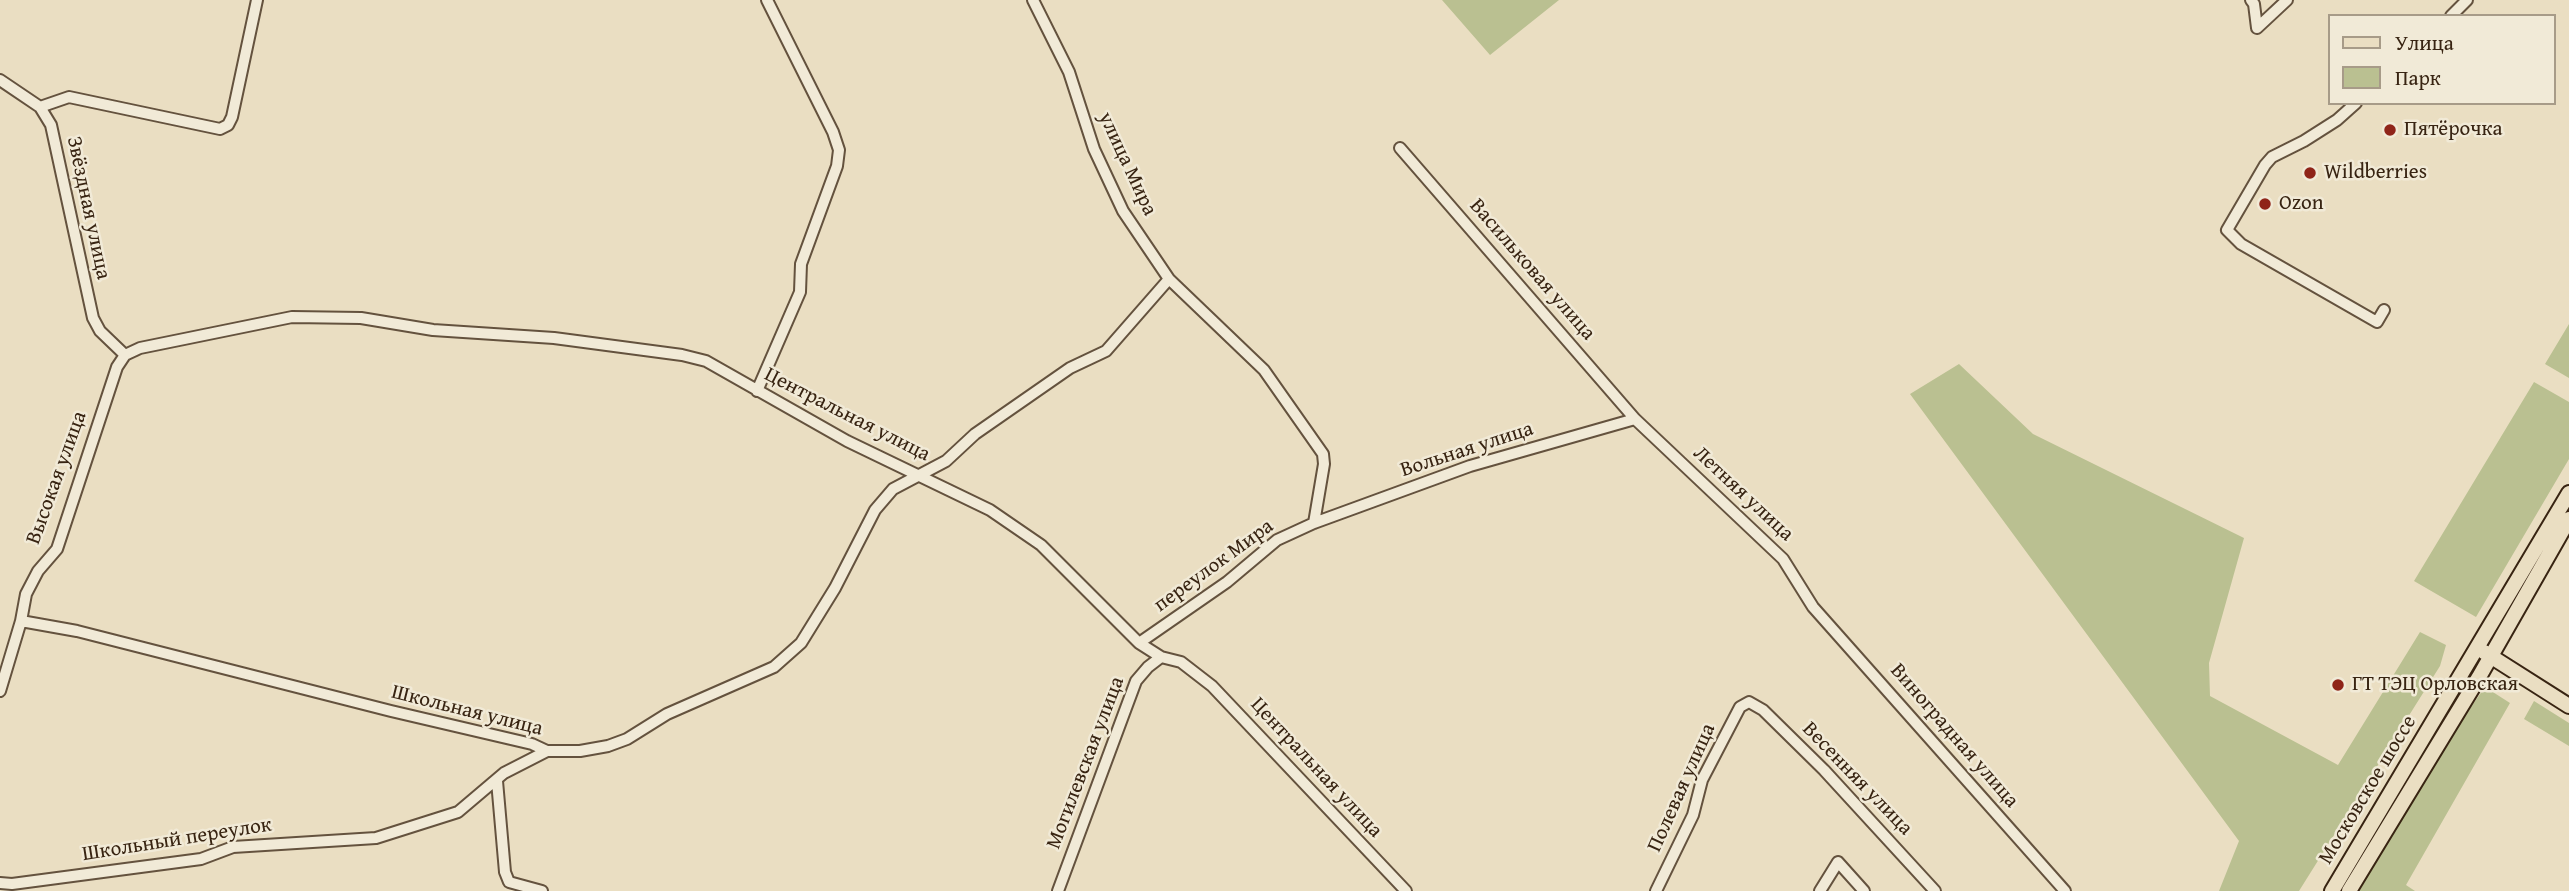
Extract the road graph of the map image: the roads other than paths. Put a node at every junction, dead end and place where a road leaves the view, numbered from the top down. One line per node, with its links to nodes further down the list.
1 (257, 0): 10 (street)
2 (767, 0): 15 (street)
3 (1033, 0): 12 (street, улица Мира)
4 (2251, 0): 5 (street)
5 (2287, 0)
6 (2467, 0): 7 (street)
7 (2453, 14)
8 (0, 80): 10 (street)
9 (2353, 105): 13 (street)
10 (40, 107): 14 (street, Звёздная улица)
11 (1400, 148): 16 (street, Васильковая улица)
12 (1169, 279): 17 (street, Школьная улица); 20 (street, улица Мира)
13 (2384, 310)
14 (125, 355): 15 (street, Центральная улица); 22 (street, Высокая улица)
15 (757, 391): 17 (street, Центральная улица)
16 (1634, 419): 20 (street, Вольная улица); 21 (street, Летняя улица)
17 (921, 475): 23 (street, Центральная улица); 30 (street, Школьная улица)
18 (2569, 493): 24 (main road, Московское шоссе)
19 (2569, 519): 26 (main road, Московское шоссе)
20 (1314, 523): 23 (street, переулок Мира)
21 (1813, 607): 40 (street, Виноградная улица)
22 (21, 621): 27 (street, Высокая улица); 30 (street, Школьная улица)
23 (1139, 643): 25 (street, Центральная улица)
24 (2476, 648): 26 (main road); 41 (main road, Московское шоссе)
25 (1161, 657): 34 (street, Могилевская улица); 35 (street, Центральная улица)
26 (2491, 657): 29 (main road); 42 (main road, Московское шоссе)
27 (0, 691)
28 (1746, 703): 36 (street, Полевая улица); 39 (street, Весенняя улица)
29 (2569, 706)
30 (547, 751): 31 (street, Школьный переулок)
31 (497, 781): 32 (street, Школьный переулок); 33 (street)
32 (0, 883)
33 (542, 891)
34 (1058, 891)
35 (1406, 891)
36 (1656, 891)
37 (1820, 891): 38 (street)
38 (1864, 891)
39 (1935, 891)
40 (2065, 891)
41 (2332, 891)
42 (2349, 891)

